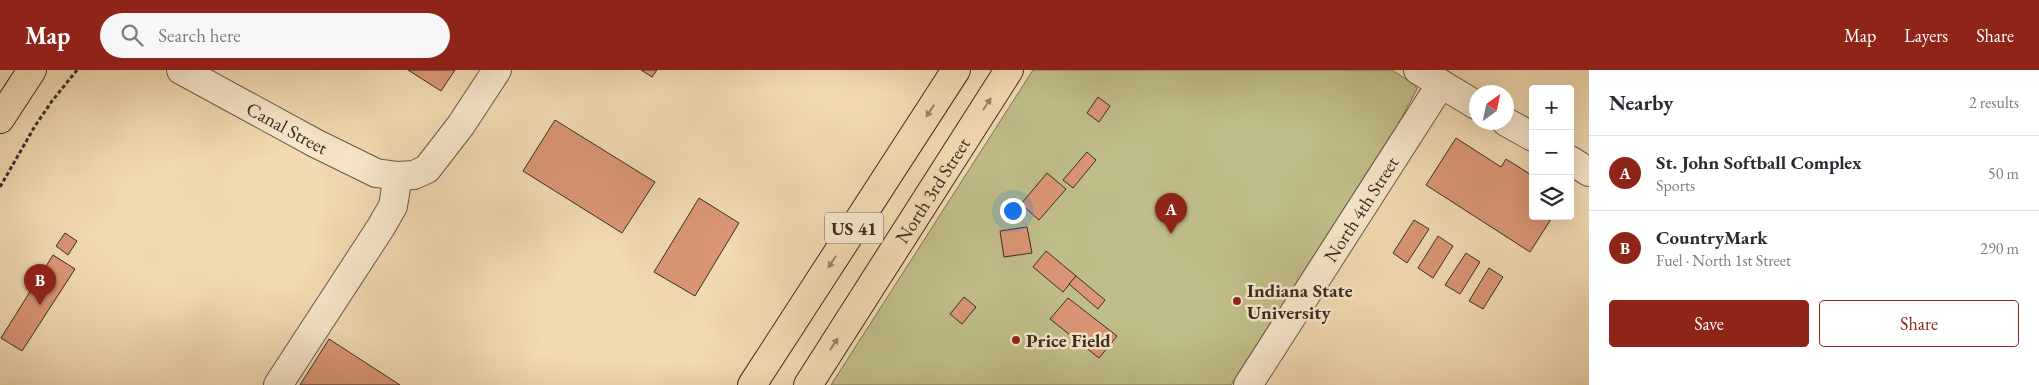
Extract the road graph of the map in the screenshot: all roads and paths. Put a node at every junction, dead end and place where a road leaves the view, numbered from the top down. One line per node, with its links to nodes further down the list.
1 (32, 70): 10 (main road)
2 (77, 70): 16 (path)
3 (181, 70): 15 (street, Canal Street)
4 (497, 70): 15 (street)
5 (956, 70): 18 (main road, US 41, one-way to 18)
6 (1009, 70): 19 (main road, North 3rd Street / US 41, one-way to 6)
7 (1418, 70): 8 (street)
8 (1441, 84): 9 (street); 20 (street, North 4th Street)
9 (1469, 101)
10 (0, 119)
11 (1514, 126): 12 (street)
12 (1529, 135)
13 (1574, 163): 14 (street)
14 (1589, 172)
15 (398, 176): 17 (street)
16 (0, 186)
17 (278, 385)
18 (752, 385)
19 (808, 385)
20 (1248, 385)

